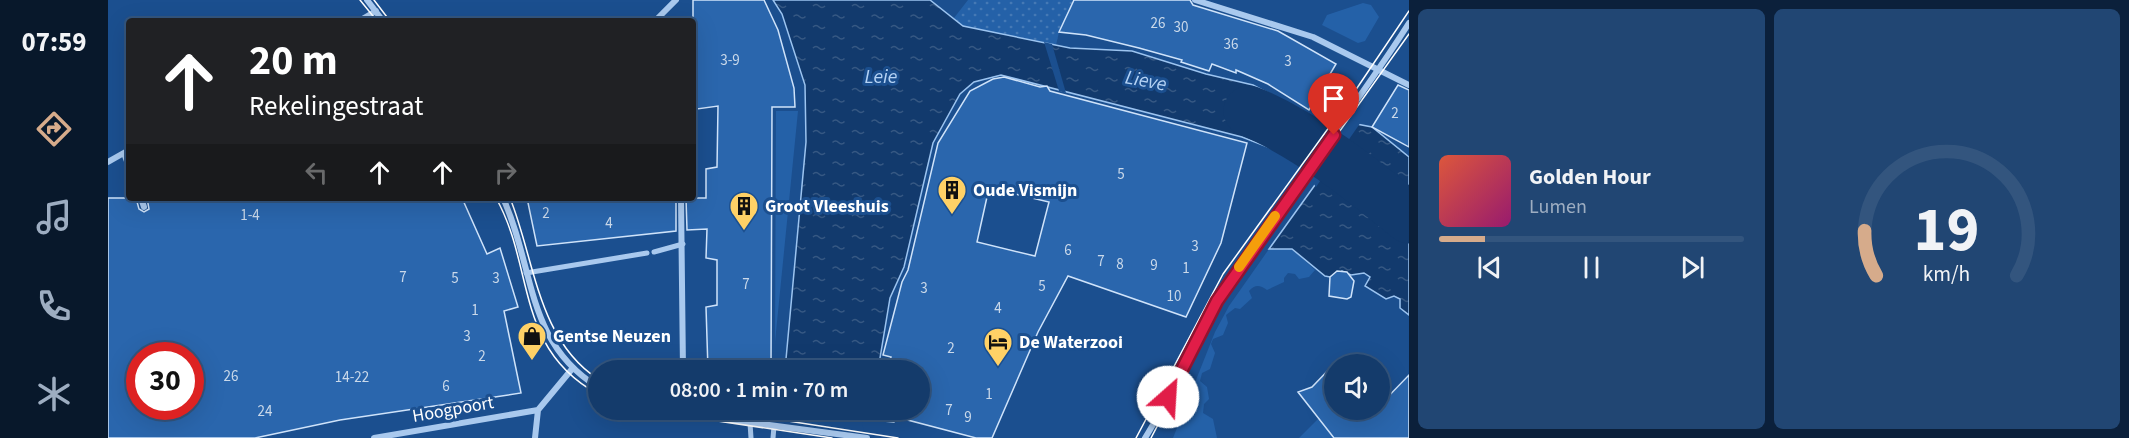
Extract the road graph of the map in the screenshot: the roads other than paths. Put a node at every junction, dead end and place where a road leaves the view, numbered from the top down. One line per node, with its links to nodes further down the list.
1 (367, 0): 4 (street)
2 (1195, 0): 9 (street)
3 (673, 1): 7 (street)
4 (376, 11): 5 (street); 6 (street)
5 (364, 18)
6 (381, 18)
7 (659, 18)
8 (1409, 23): 9 (street)
9 (1379, 70): 10 (street); 31 (street)
10 (1409, 85)
11 (126, 152): 12 (street)
12 (108, 162)
13 (142, 201): 16 (street)
14 (504, 201): 18 (street)
15 (681, 201): 17 (street)
16 (144, 207)
17 (683, 244): 18 (street); 19 (street)
18 (525, 273): 20 (street)
19 (683, 360)
20 (572, 369): 21 (street); 22 (street)
21 (588, 380)
22 (538, 410): 26 (street, Hoogpoort); 27 (street)
23 (732, 420): 24 (street)
24 (750, 423): 25 (street); 28 (street)
25 (778, 426): 29 (street); 30 (street)
26 (374, 438)
27 (536, 438)
28 (751, 438)
29 (773, 438)
30 (867, 438)
31 (1145, 438)

